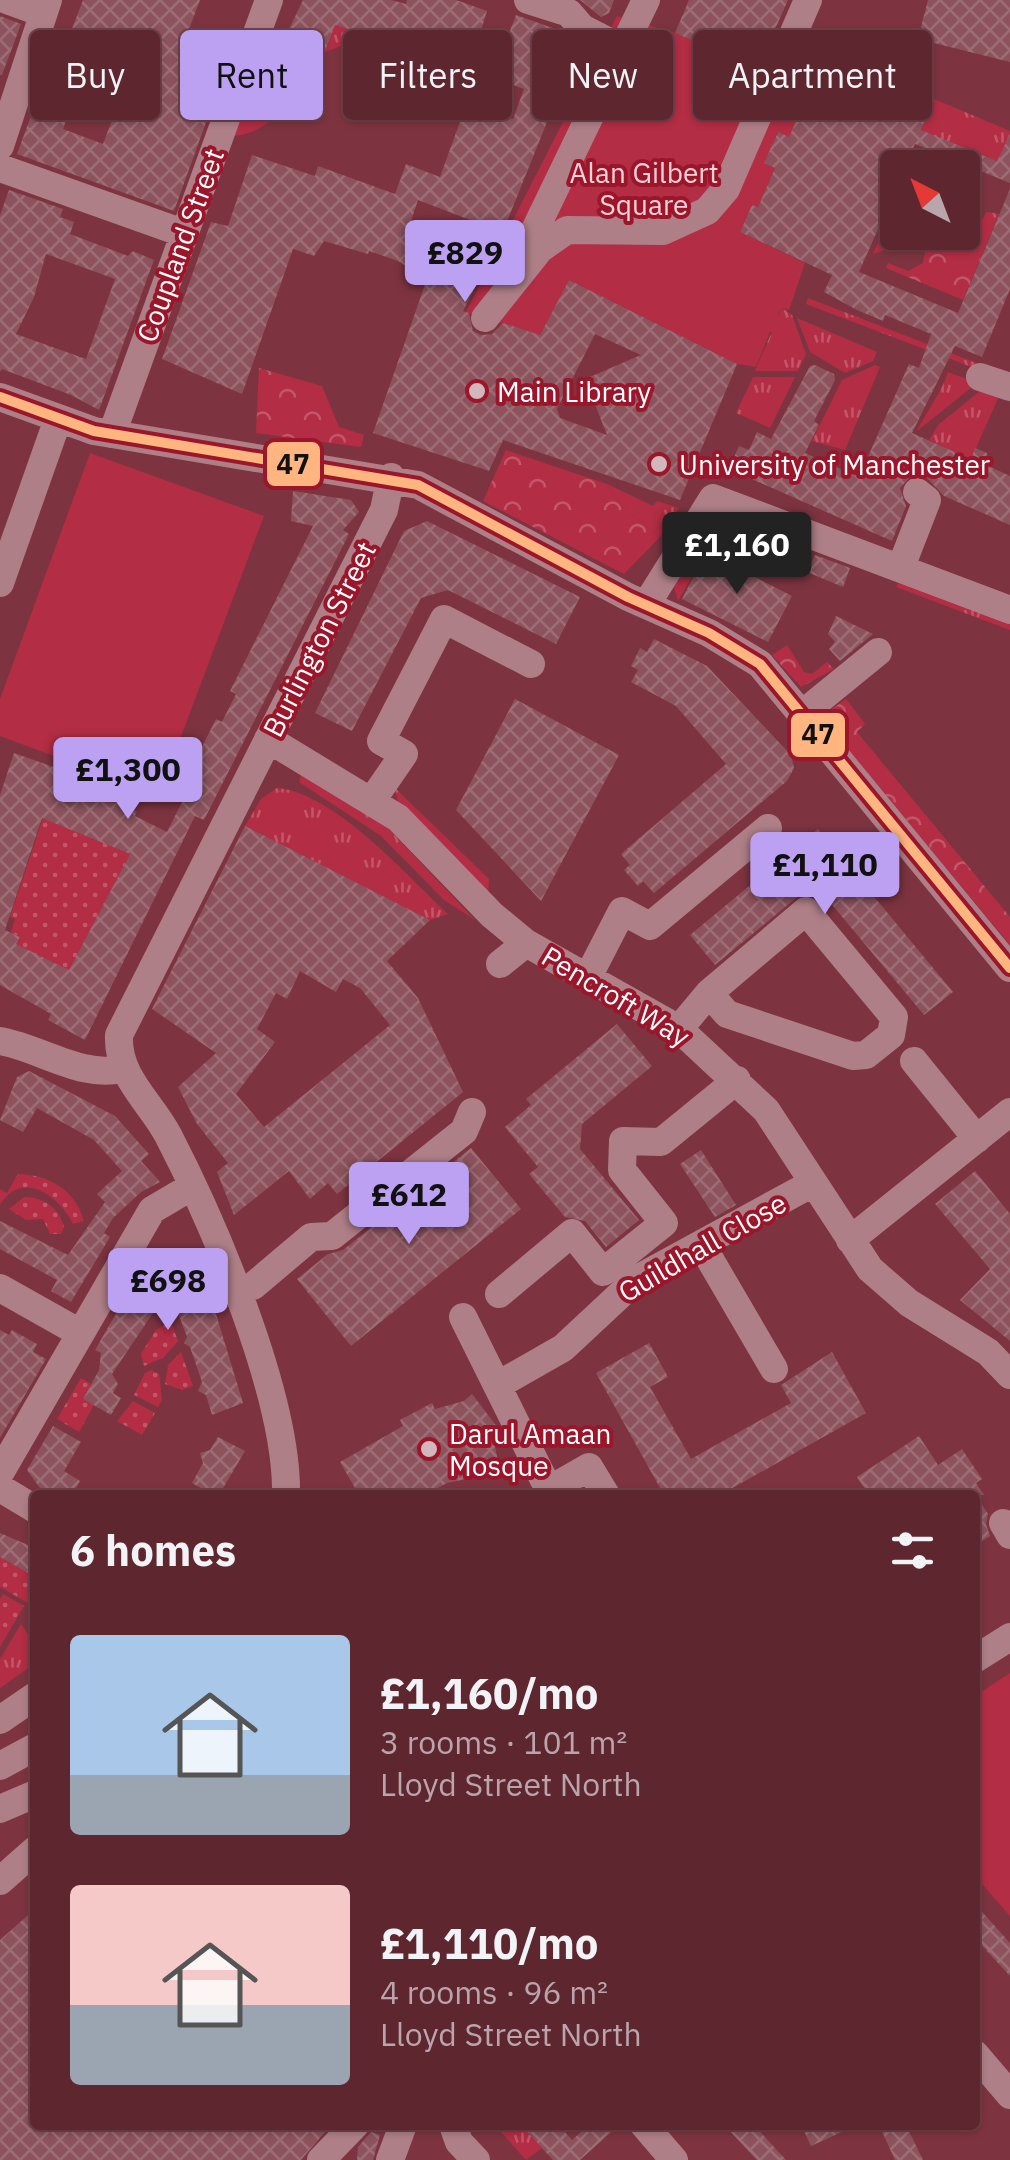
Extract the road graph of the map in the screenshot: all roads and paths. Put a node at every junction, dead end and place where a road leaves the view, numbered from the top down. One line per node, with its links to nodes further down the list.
1 (7, 0): 6 (street)
2 (269, 0): 12 (street, Coupland Street)
3 (528, 0): 7 (street)
4 (646, 0): 8 (street)
5 (808, 0): 9 (street)
6 (45, 6): 10 (street)
7 (585, 30)
8 (631, 30)
9 (587, 120)
10 (0, 146)
11 (0, 168): 12 (street)
12 (183, 234): 17 (street, Coupland Street)
13 (980, 378): 14 (street)
14 (1010, 387)
15 (0, 397): 16 (street)
16 (58, 419): 17 (street); 21 (street)
17 (112, 434): 18 (street)
18 (391, 477): 22 (street); 27 (street, Burlington Street)
19 (917, 492): 20 (street)
20 (901, 566): 22 (street); 23 (street)
21 (0, 583)
22 (646, 605): 26 (street)
23 (1010, 610)
24 (878, 652): 26 (street)
25 (531, 664): 28 (street)
26 (802, 714): 32 (street)
27 (268, 739): 28 (street, Pencroft Way); 39 (street, Burlington Street)
28 (373, 799): 30 (street, Pencroft Way)
29 (768, 828): 33 (street)
30 (526, 943): 31 (street); 33 (street, Pencroft Way)
31 (500, 964)
32 (1010, 968)
33 (589, 975): 35 (street, Pencroft Way)
34 (718, 1004): 34 (street); 35 (street); 37 (street)
35 (679, 1029): 37 (street, Pencroft Way)
36 (0, 1040): 39 (street)
37 (702, 1049): 40 (street, Pencroft Way)
38 (914, 1061): 43 (street)
39 (124, 1068): 45 (street)
40 (737, 1080): 44 (street, Pencroft Way); 50 (street)
41 (472, 1112): 48 (street)
42 (1010, 1112): 43 (street)
43 (977, 1138): 46 (street)
44 (813, 1183): 46 (street, Pencroft Way); 47 (street, Guildhall Close)
45 (191, 1188): 52 (street); 58 (street)
46 (850, 1240): 54 (street, Pencroft Way)
47 (701, 1244): 53 (street); 55 (street, Guildhall Close)
48 (253, 1286)
49 (0, 1288): 52 (street)
50 (500, 1294)
51 (463, 1317): 55 (street)
52 (80, 1333): 56 (street)
53 (774, 1369)
54 (1010, 1375)
55 (498, 1385): 59 (street)
56 (0, 1473)
57 (0, 1488): 62 (street)
58 (286, 1490)
59 (550, 1490)
60 (550, 1490): 61 (street)
61 (603, 1490)
62 (30, 1506)
63 (1010, 1637): 64 (street)
64 (980, 1656)
65 (30, 1699): 66 (street)
66 (0, 1720)
67 (30, 1751): 68 (street)
68 (0, 1766)
69 (30, 1796): 70 (street)
70 (0, 1809)
71 (30, 1854): 72 (street)
72 (0, 1881)
73 (980, 2060): 74 (street)
74 (1010, 2095)
75 (351, 2130): 79 (street)
76 (354, 2130): 80 (street)
77 (401, 2130): 81 (street)
78 (648, 2130): 82 (street)
79 (322, 2160)
80 (344, 2160)
81 (390, 2160)
82 (674, 2160)

